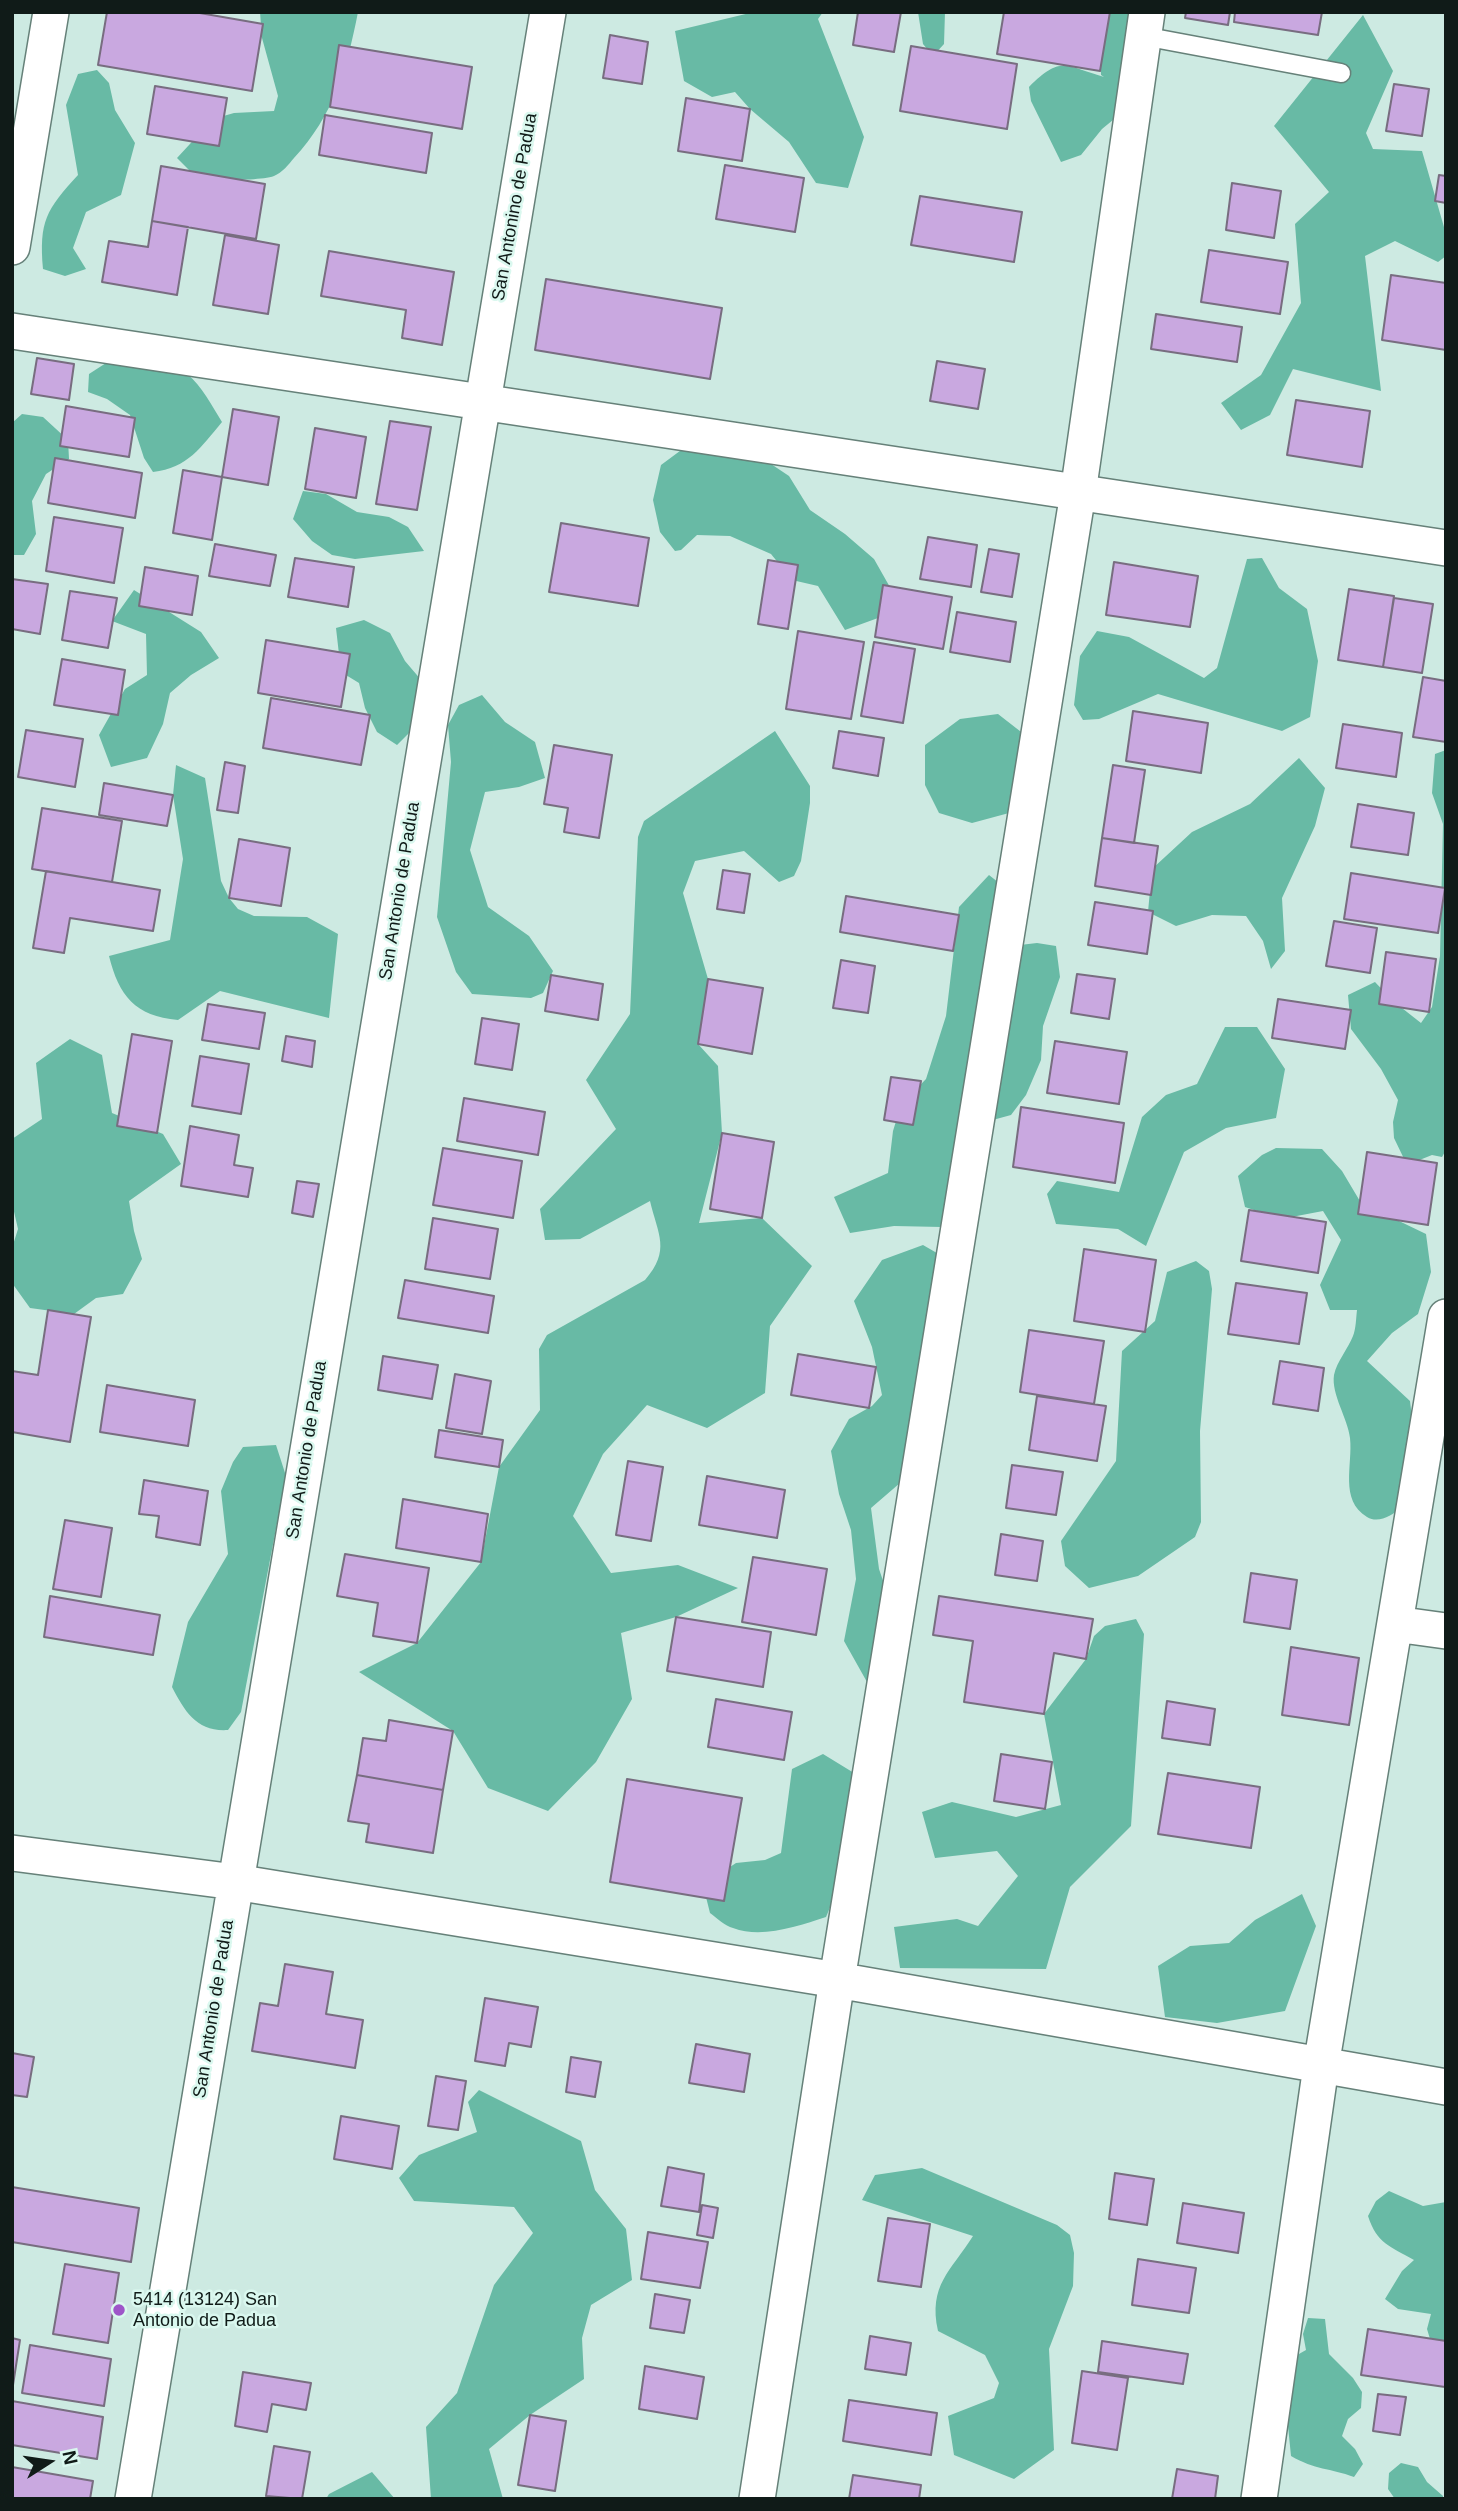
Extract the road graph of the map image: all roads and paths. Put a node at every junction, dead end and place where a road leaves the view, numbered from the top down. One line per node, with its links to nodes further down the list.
1 (51, 12): 5 (street)
2 (548, 12): 7 (street, San Antonino de Padua)
3 (1145, 24): 4 (lane); 8 (street)
4 (1340, 73)
5 (12, 247)
6 (12, 331): 7 (street)
7 (482, 402): 8 (street); 14 (street, San Antonio de Padua)
8 (1078, 493): 9 (street); 15 (street)
9 (1446, 548)
10 (1446, 1317): 11 (street)
11 (1395, 1624): 12 (street); 16 (street)
12 (1446, 1631)
13 (12, 1853): 14 (street)
14 (234, 1882): 15 (street); 18 (street, San Antonio de Padua)
15 (837, 1980): 16 (street); 19 (street)
16 (1321, 2066): 17 (street); 20 (street)
17 (1446, 2087)
18 (133, 2499)
19 (757, 2499)
20 (1259, 2499)

